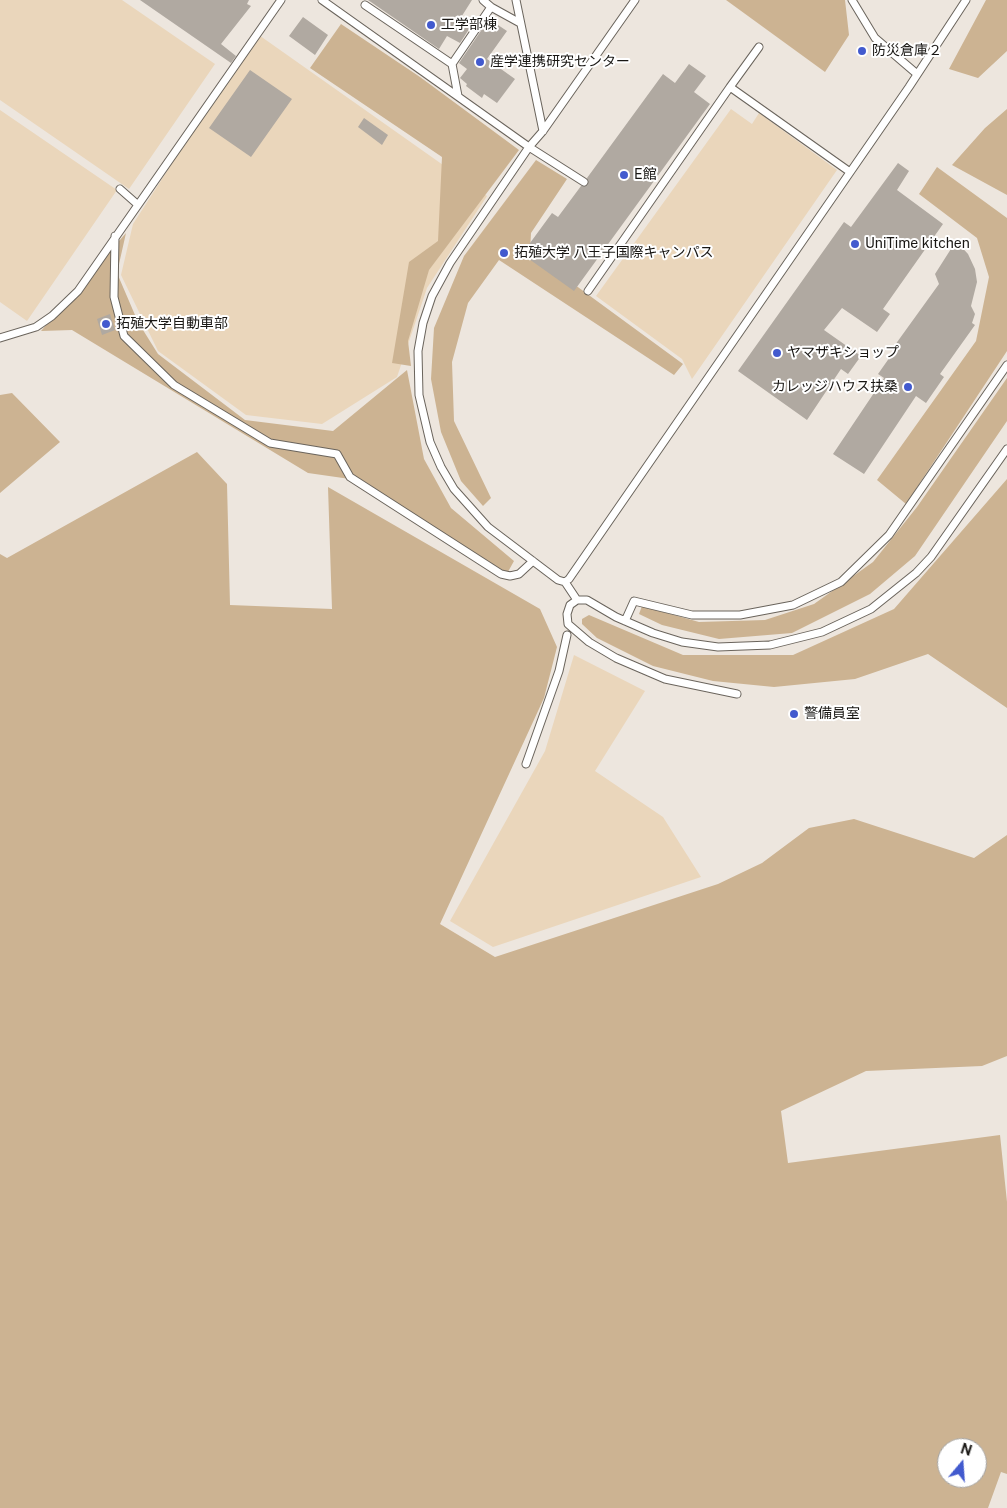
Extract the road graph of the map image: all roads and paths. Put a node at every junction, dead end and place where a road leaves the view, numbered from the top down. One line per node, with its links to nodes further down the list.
1 (281, 0): 21 (lane)
2 (322, 0): 15 (lane)
3 (484, 0): 9 (lane)
4 (516, 0): 10 (lane)
5 (635, 0): 16 (lane)
6 (852, 0): 13 (lane)
7 (966, 0): 13 (lane)
8 (365, 5): 12 (lane)
9 (491, 7): 10 (lane); 12 (lane)
10 (520, 23): 16 (lane)
11 (759, 47): 14 (lane)
12 (452, 64): 15 (lane)
13 (917, 74): 18 (lane)
14 (730, 87): 18 (lane); 23 (lane)
15 (458, 96): 17 (lane)
16 (543, 131): 17 (lane)
17 (529, 147): 19 (lane); 27 (lane)
18 (850, 172): 28 (lane)
19 (584, 182)
20 (120, 189): 21 (lane)
21 (137, 204): 22 (lane)
22 (115, 236): 24 (lane); 27 (lane)
23 (588, 291)
24 (0, 338)
25 (1007, 365): 30 (lane)
26 (1007, 449): 30 (lane)
27 (533, 561): 28 (lane)
28 (565, 582): 29 (lane)
29 (577, 600): 30 (lane); 32 (lane)
30 (625, 621)
31 (568, 635): 33 (lane)
32 (737, 694)
33 (526, 764)

